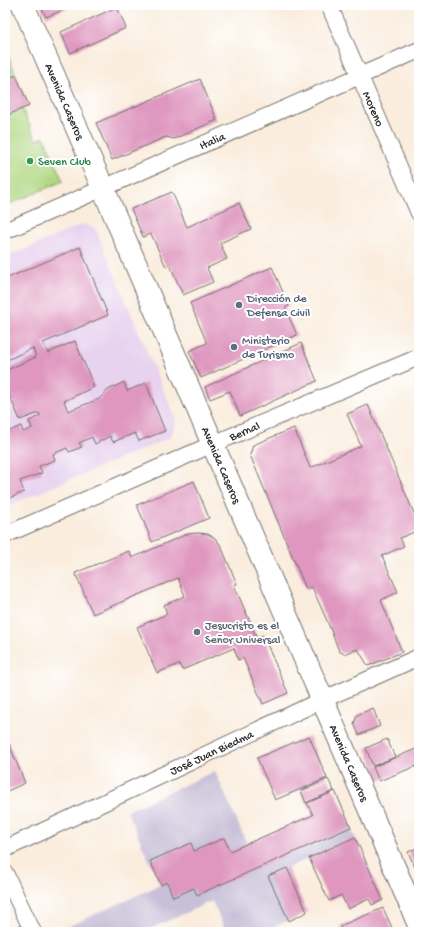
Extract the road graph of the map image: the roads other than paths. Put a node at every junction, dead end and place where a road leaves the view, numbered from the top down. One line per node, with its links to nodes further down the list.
1 (23, 5): 5 (main road, Avenida Caseros)
2 (329, 5): 4 (street, Moreno)
3 (419, 50): 4 (street, Italia)
4 (359, 76): 5 (street, Italia); 6 (street, Moreno)
5 (103, 188): 7 (street, Italia); 9 (main road, Avenida Caseros)
6 (419, 211)
7 (5, 231)
8 (419, 357): 9 (street, Bernal)
9 (213, 444): 10 (street, Bernal); 12 (main road, Avenida Caseros)
10 (5, 536)
11 (419, 657): 12 (street, José Juan Biedma)
12 (322, 700): 13 (street, José Juan Biedma); 15 (main road, Avenida Caseros)
13 (5, 849)
14 (5, 873): 16 (street)
15 (419, 925)
16 (33, 932)

